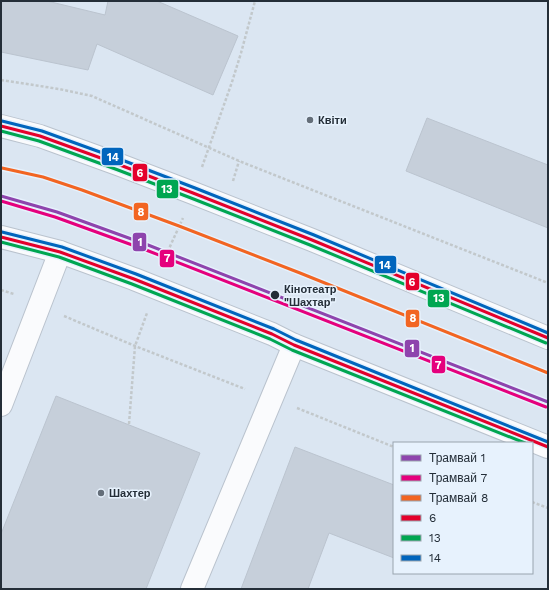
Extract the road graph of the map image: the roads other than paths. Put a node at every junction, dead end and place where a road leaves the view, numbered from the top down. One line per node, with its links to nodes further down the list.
1 (1, 126): 4 (main road)
2 (1, 237): 3 (main road)
3 (60, 252): 5 (main road); 6 (main road)
4 (548, 338)
5 (294, 345): 7 (main road); 8 (main road)
6 (1, 404)
7 (548, 447)
8 (192, 589)

